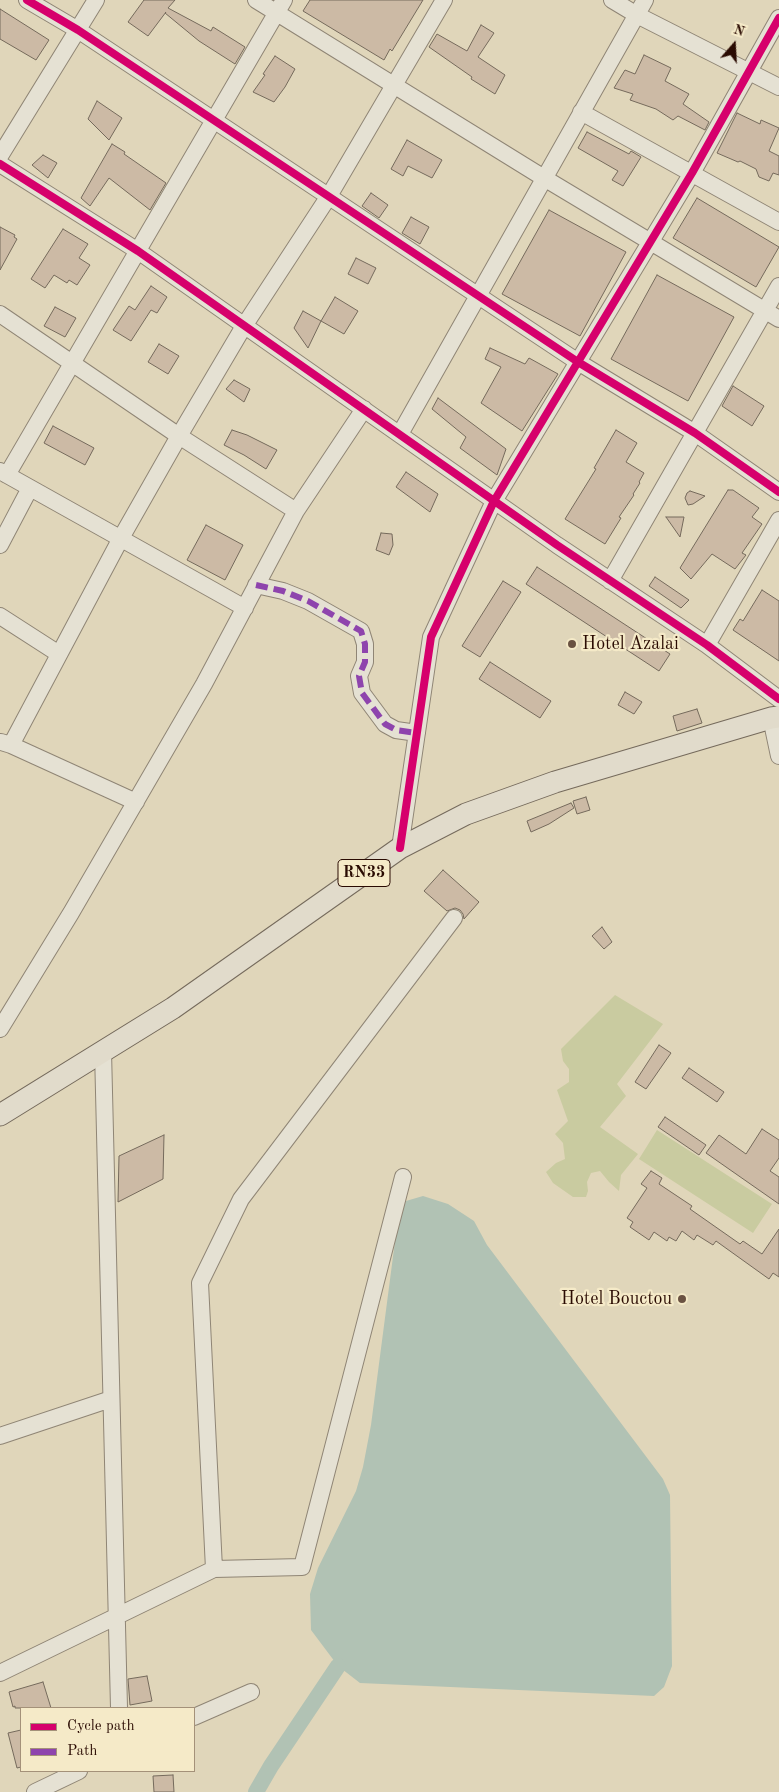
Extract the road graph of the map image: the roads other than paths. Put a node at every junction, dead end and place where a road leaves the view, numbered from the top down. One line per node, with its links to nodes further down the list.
1 (27, 0): 10 (street)
2 (96, 0): 10 (street)
3 (256, 0): 7 (street)
4 (444, 0): 12 (street)
5 (612, 0): 8 (street)
6 (645, 0): 8 (street)
7 (280, 6): 12 (street); 15 (street)
8 (637, 15): 11 (street); 14 (street)
9 (779, 18): 11 (street)
10 (78, 30): 15 (street); 16 (street)
11 (749, 72): 13 (street); 18 (street)
12 (393, 85): 19 (street); 20 (street)
13 (779, 87)
14 (581, 112): 18 (street); 19 (street)
15 (214, 120): 20 (street); 23 (street)
16 (0, 156)
17 (0, 164): 23 (street)
18 (692, 173): 21 (street); 22 (street)
19 (544, 178): 22 (street); 25 (street)
20 (329, 196): 25 (street); 29 (street)
21 (779, 222)
22 (650, 242): 26 (street); 30 (street)
23 (138, 251): 29 (street); 31 (street)
24 (779, 286): 26 (street)
25 (478, 295): 30 (street); 34 (street)
26 (765, 310): 28 (street); 33 (street)
27 (0, 314): 31 (street)
28 (779, 319)
29 (244, 326): 32 (street); 35 (street)
30 (578, 362): 33 (street); 39 (street)
31 (72, 363): 35 (street); 36 (street)
32 (364, 409): 34 (street); 40 (street)
33 (695, 432): 38 (street); 44 (street)
34 (400, 434): 39 (street)
35 (178, 436): 40 (street); 42 (street)
36 (3, 473): 37 (street)
37 (30, 488): 42 (street); 43 (street)
38 (779, 492)
39 (494, 501): 44 (street); 51 (street)
40 (296, 511): 45 (street)
41 (779, 520): 48 (street)
42 (121, 538): 46 (street); 49 (street)
43 (0, 545)
44 (610, 581): 48 (street)
45 (256, 585): 46 (street); 51 (street)
46 (244, 608): 54 (street)
47 (0, 616): 49 (street)
48 (707, 645): 50 (street)
49 (59, 654): 52 (street)
50 (776, 711): 53 (street); 55 (main road, RN33)
51 (417, 734): 55 (street)
52 (5, 744): 54 (street)
53 (779, 756)
54 (136, 802): 57 (street)
55 (400, 848): 58 (main road, RN33)
56 (454, 918): 63 (street)
57 (0, 1029)
58 (103, 1051): 59 (main road, RN33); 61 (street)
59 (0, 1115)
60 (403, 1177): 63 (street)
61 (111, 1399): 62 (street); 64 (street)
62 (0, 1436)
63 (214, 1569): 64 (street)
64 (116, 1616): 65 (street); 67 (street)
65 (0, 1673)
66 (251, 1692): 68 (street)
67 (119, 1707)
68 (195, 1717)
69 (77, 1772): 70 (street)
70 (35, 1792)

